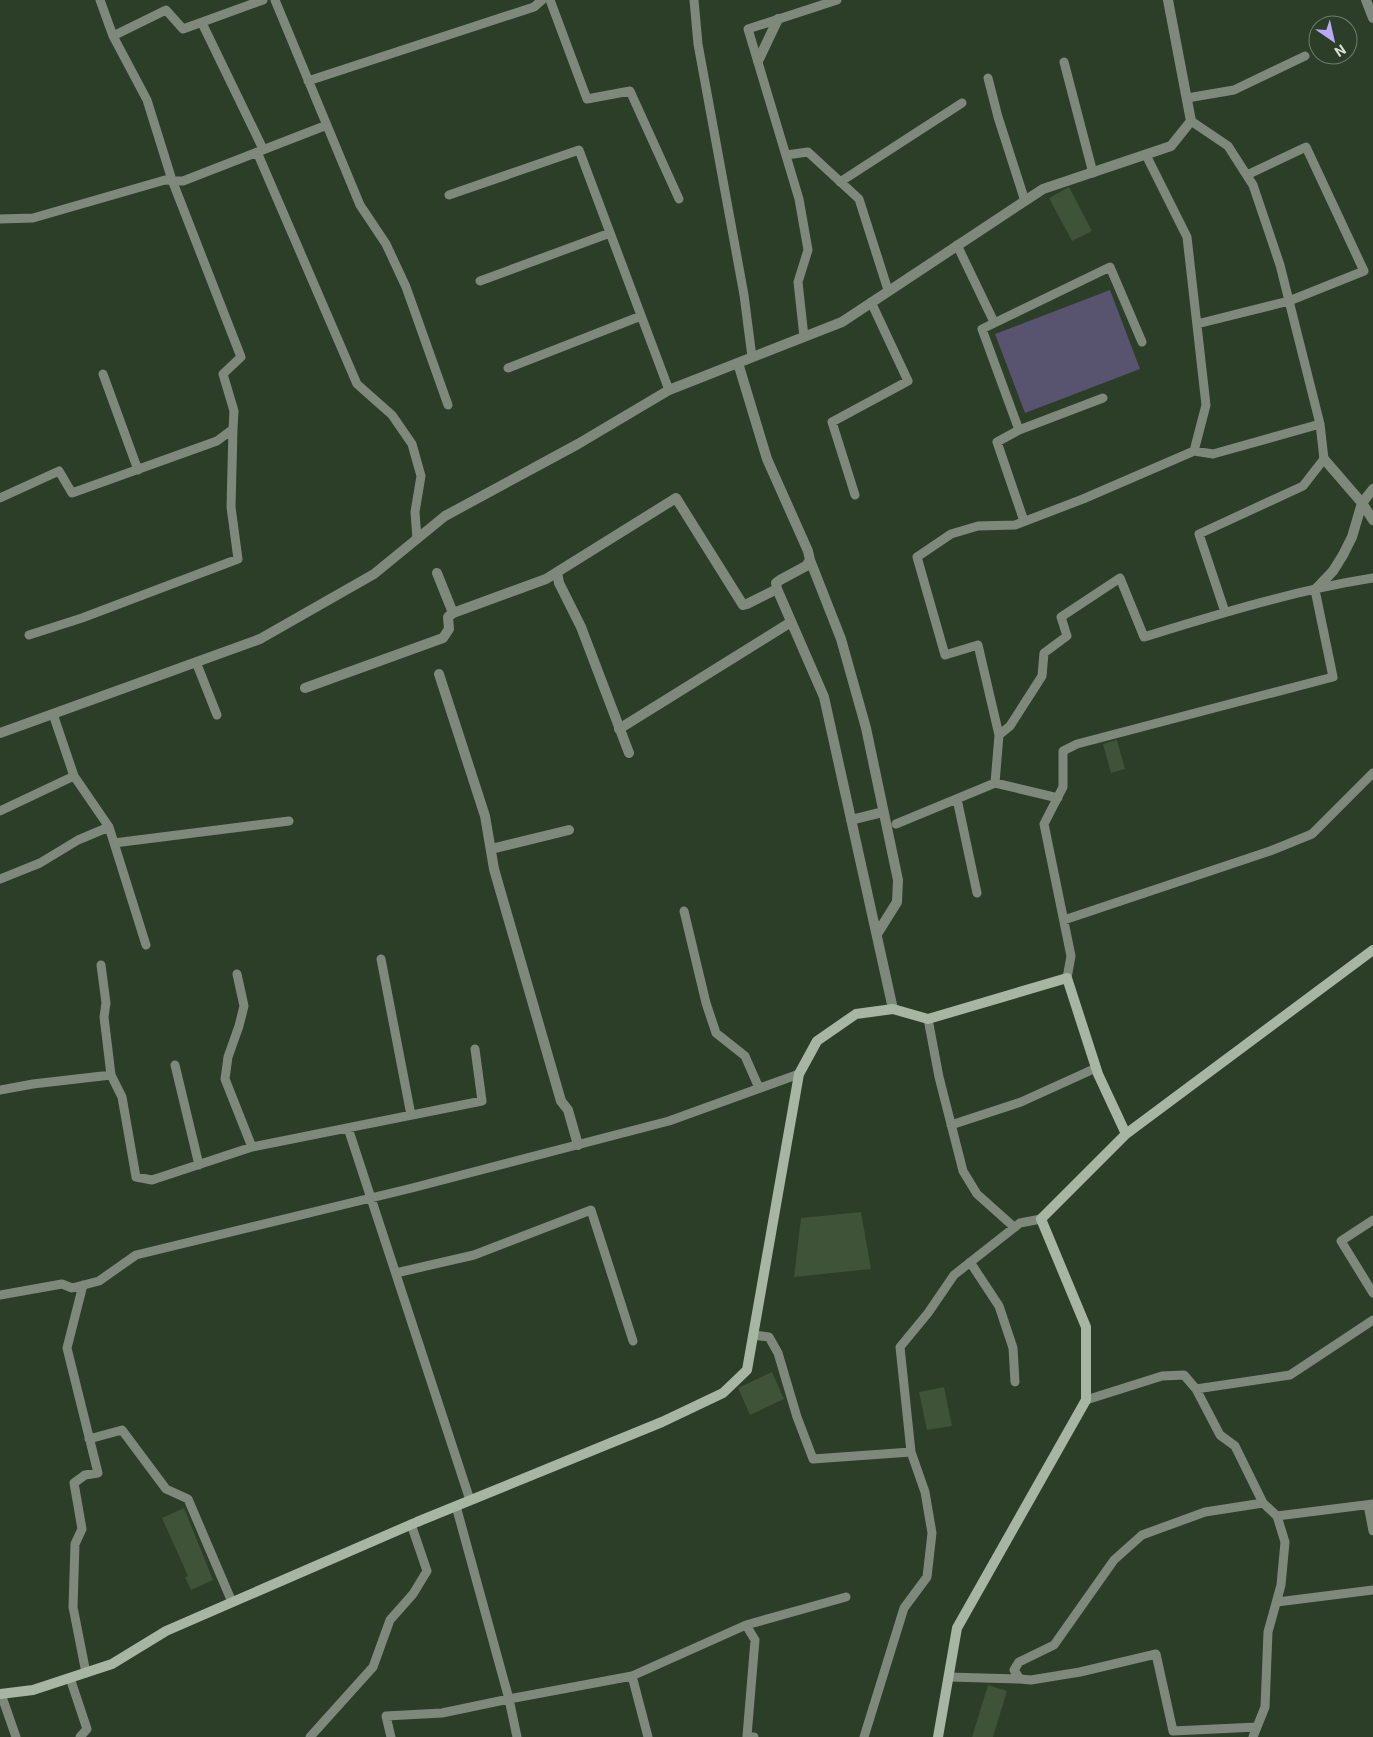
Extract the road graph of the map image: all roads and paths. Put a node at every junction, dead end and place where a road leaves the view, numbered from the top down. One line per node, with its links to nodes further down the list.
1 (100, 0): 13 (lane)
2 (263, 0): 12 (lane)
3 (275, 0): 18 (lane)
4 (542, 0): 18 (lane)
5 (550, 0): 31 (lane)
6 (694, 0): 45 (lane)
7 (837, 0): 11 (lane)
8 (1168, 0): 19 (street)
9 (1366, 0): 10 (street)
10 (1373, 18)
11 (778, 19): 15 (street); 15 (lane)
12 (202, 22): 13 (lane); 23 (lane)
13 (113, 36): 28 (lane)
14 (1305, 56): 19 (lane)
15 (758, 61): 24 (lane)
16 (1064, 62): 26 (lane)
17 (988, 78): 32 (lane)
18 (308, 81): 22 (lane)
19 (1187, 98): 21 (street)
20 (962, 103): 29 (lane)
21 (1192, 121): 25 (street); 27 (lane)
22 (327, 125): 23 (lane); 51 (lane)
23 (260, 151): 28 (lane); 64 (lane)
24 (786, 155): 29 (lane); 43 (lane)
25 (1146, 155): 26 (street); 42 (lane)
26 (1093, 173): 32 (street)
27 (1247, 175): 38 (lane); 38 (lane)
28 (172, 180): 33 (lane); 53 (lane)
29 (840, 182): 37 (lane)
30 (449, 194): 34 (lane)
31 (679, 199)
32 (1025, 200): 35 (street)
33 (0, 220)
34 (610, 233): 36 (lane); 40 (lane)
35 (957, 245): 37 (street); 41 (lane)
36 (480, 281)
37 (888, 290): 39 (street)
38 (1289, 301): 42 (lane); 52 (lane)
39 (872, 302): 43 (street); 59 (lane)
40 (641, 316): 47 (lane); 49 (lane)
41 (994, 322): 44 (lane); 54 (lane)
42 (1197, 324): 55 (lane)
43 (804, 337): 45 (street)
44 (1142, 342)
45 (752, 358): 46 (street)
46 (738, 363): 49 (street); 65 (street)
47 (508, 368)
48 (103, 374): 57 (lane)
49 (669, 390): 64 (street)
50 (1103, 398): 54 (lane)
51 (448, 405)
52 (1320, 424): 55 (lane); 56 (lane)
53 (233, 430): 57 (lane); 74 (lane)
54 (1019, 430): 63 (lane)
55 (1194, 451): 63 (lane)
56 (1324, 459): 61 (street); 71 (lane)
57 (138, 470): 60 (lane)
58 (1373, 489): 61 (street)
59 (855, 495)
60 (0, 498)
61 (1362, 503): 62 (street); 70 (street)
62 (1373, 520)
63 (1024, 521): 82 (lane)
64 (418, 539): 75 (street)
65 (810, 560): 69 (street); 90 (street)
66 (557, 572): 69 (street); 72 (street); 80 (street)
67 (436, 573): 72 (street)
68 (1373, 578): 70 (lane)
69 (777, 589): 73 (street)
70 (1315, 590): 71 (lane); 87 (lane)
71 (1225, 612): 82 (lane)
72 (453, 613): 77 (street)
73 (791, 622): 80 (street); 91 (street)
74 (28, 635)
75 (196, 662): 78 (street); 79 (lane)
76 (439, 674): 97 (street)
77 (304, 688)
78 (53, 714): 81 (street); 85 (lane)
79 (217, 715)
80 (619, 729): 83 (street)
81 (0, 733)
82 (999, 734): 86 (lane)
83 (629, 753)
84 (1373, 773): 101 (lane)
85 (74, 776): 89 (lane); 94 (lane)
86 (995, 783): 87 (lane); 88 (lane)
87 (1058, 798): 101 (lane)
88 (957, 799): 93 (lane); 99 (lane)
89 (0, 810)
90 (883, 812): 91 (street); 102 (street)
91 (852, 820): 102 (street)
92 (289, 822): 96 (lane)
93 (896, 824)
94 (109, 827): 96 (lane); 98 (lane)
95 (569, 830): 97 (street)
96 (114, 843): 103 (lane)
97 (491, 849): 122 (street)
98 (0, 879)
99 (977, 893)
100 (684, 911): 116 (lane)
101 (1064, 920): 108 (lane)
102 (877, 934): 109 (street)
103 (146, 945)
104 (1373, 950): 121 (street)
105 (381, 959): 118 (lane)
106 (101, 964): 115 (lane)
107 (237, 974): 123 (lane)
108 (1067, 978): 110 (street); 113 (street)
109 (893, 1009): 110 (street); 114 (street)
110 (928, 1019): 119 (lane)
111 (475, 1048): 118 (lane)
112 (175, 1065): 124 (lane)
113 (1096, 1068): 119 (lane); 121 (street)
114 (799, 1074): 116 (lane); 135 (street)
115 (111, 1075): 117 (lane); 124 (lane)
116 (759, 1088): 122 (lane)
117 (0, 1090)
118 (411, 1115): 120 (lane)
119 (951, 1125): 128 (lane)
120 (348, 1128): 123 (lane); 125 (lane)
121 (1126, 1134): 126 (street)
122 (578, 1145): 125 (lane)
123 (252, 1147): 124 (lane)
124 (199, 1164)
125 (372, 1198): 130 (lane); 131 (lane)
126 (1042, 1219): 128 (lane); 139 (street)
127 (1373, 1220): 132 (lane)
128 (1014, 1227): 129 (lane)
129 (970, 1262): 137 (lane); 141 (lane)
130 (396, 1273): 136 (lane); 142 (lane)
131 (84, 1285): 133 (lane); 140 (lane)
132 (1373, 1293)
133 (0, 1295)
134 (1373, 1320): 138 (lane)
135 (753, 1336): 141 (lane); 142 (street)
136 (632, 1341)
137 (1015, 1382)
138 (1196, 1389): 139 (lane); 143 (lane)
139 (1086, 1400): 156 (street)
140 (89, 1439): 151 (lane); 154 (lane)
141 (911, 1452): 169 (lane)
142 (470, 1500): 145 (street)
143 (1263, 1504): 146 (lane); 158 (lane)
144 (1371, 1505): 146 (lane); 148 (lane)
145 (456, 1506): 147 (street); 160 (lane)
146 (1278, 1516): 152 (lane)
147 (411, 1524): 151 (street); 164 (lane)
148 (1373, 1530)
149 (1373, 1590): 152 (lane)
150 (846, 1597): 153 (lane)
151 (232, 1602): 154 (street)
152 (1276, 1602): 161 (lane)
153 (746, 1625): 155 (lane); 168 (lane)
154 (86, 1673): 157 (street)
155 (632, 1676): 160 (lane); 167 (lane)
156 (949, 1677): 158 (lane); 170 (street)
157 (70, 1678): 159 (street); 163 (lane)
158 (1020, 1679): 161 (lane)
159 (1, 1694): 162 (lane)
160 (509, 1699): 165 (lane); 166 (lane)
161 (1257, 1727): 171 (lane)
162 (16, 1737)
163 (80, 1737)
164 (310, 1737)
165 (391, 1737)
166 (517, 1737)
167 (648, 1737)
168 (754, 1737)
169 (864, 1737)
170 (938, 1737)
171 (1253, 1737)

